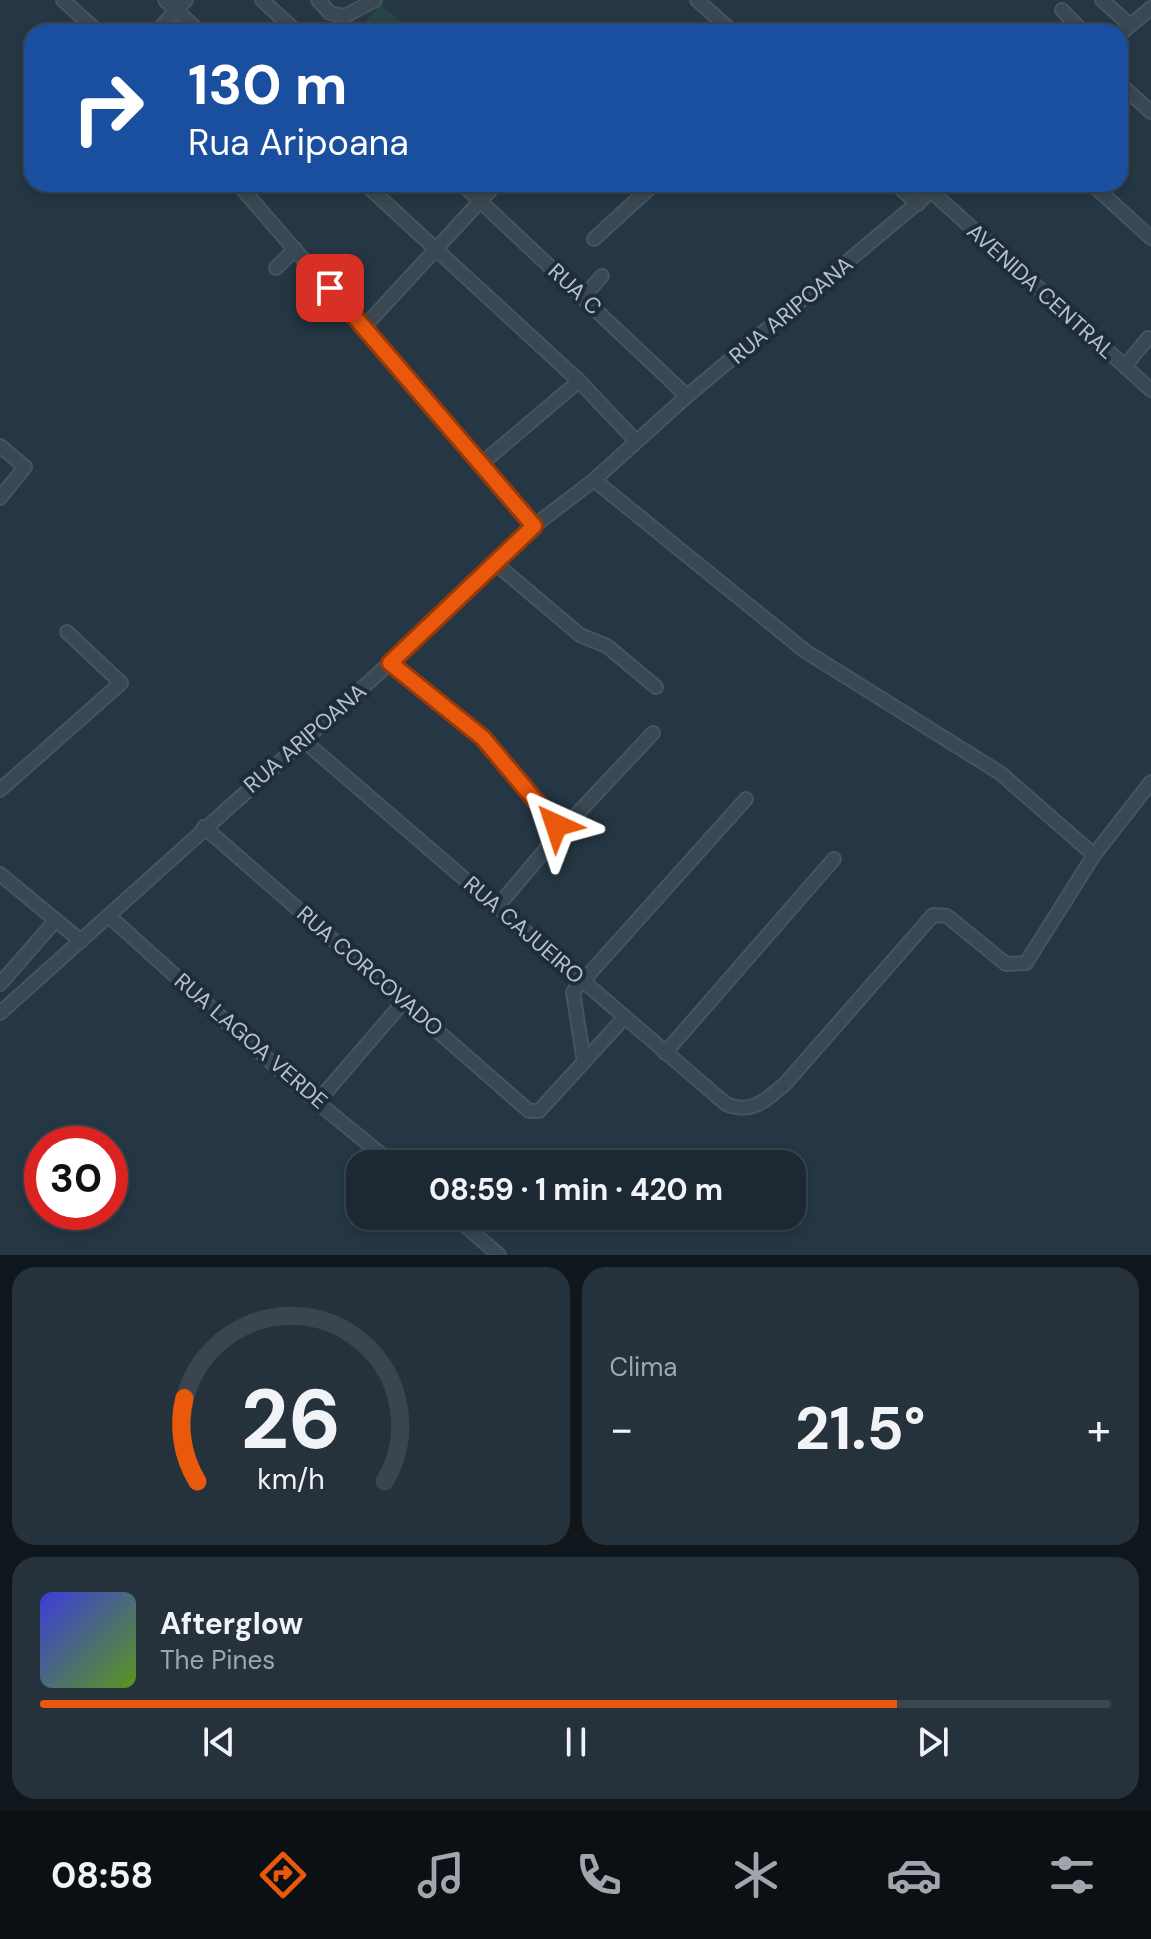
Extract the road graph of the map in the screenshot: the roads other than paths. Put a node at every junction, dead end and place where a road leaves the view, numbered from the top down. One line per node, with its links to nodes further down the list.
1 (63, 0): 12 (street)
2 (165, 0): 10 (street)
3 (186, 0): 10 (street)
4 (262, 0): 15 (street)
5 (318, 0): 6 (street)
6 (375, 0)
7 (697, 0): 16 (street)
8 (1102, 0): 18 (street)
9 (1151, 8): 19 (street)
10 (176, 10): 13 (street); 14 (street)
11 (1062, 10): 17 (street)
12 (89, 24)
13 (163, 24)
14 (191, 24)
15 (288, 24)
16 (724, 24)
17 (1075, 24)
18 (1120, 24)
19 (1128, 27)
20 (1128, 91): 21 (street)
21 (1151, 112)
22 (245, 192): 35 (street)
23 (374, 192): 36 (street)
24 (470, 192): 31 (street, RUA C)
25 (488, 192): 31 (street)
26 (645, 192): 34 (street)
27 (904, 192): 32 (street)
28 (932, 192): 32 (street, RUA ARIPOANA)
29 (940, 192): 42 (street, AVENIDA CENTRAL)
30 (1101, 192): 33 (street)
31 (479, 200): 36 (street); 39 (street, RUA C)
32 (918, 204): 45 (street, RUA ARIPOANA)
33 (1151, 238)
34 (594, 239)
35 (295, 249): 37 (street); 40 (street)
36 (436, 250): 40 (street); 43 (street)
37 (276, 268)
38 (602, 276): 39 (street)
39 (584, 296): 45 (street, RUA C)
40 (364, 327): 48 (street)
41 (1148, 338): 42 (street)
42 (1125, 366): 44 (street, AVENIDA CENTRAL)
43 (579, 381): 46 (street); 48 (street)
44 (1151, 390)
45 (687, 396): 46 (street, RUA ARIPOANA)
46 (636, 441): 49 (street, RUA ARIPOANA)
47 (0, 446): 50 (street)
48 (481, 464): 51 (street)
49 (594, 480): 51 (street, RUA ARIPOANA); 63 (street)
50 (0, 498)
51 (534, 526): 52 (street, RUA ARIPOANA)
52 (495, 563): 54 (street, RUA ARIPOANA); 55 (street)
53 (67, 632): 59 (street)
54 (390, 663): 57 (street, RUA ARIPOANA); 62 (street)
55 (656, 687)
56 (653, 733): 62 (street)
57 (303, 740): 61 (street, RUA ARIPOANA); 66 (street, RUA CAJUEIRO)
58 (1151, 782): 63 (street)
59 (0, 790)
60 (746, 799): 70 (street)
61 (204, 827): 67 (street, RUA ARIPOANA); 72 (street, RUA CORCOVADO)
62 (562, 830): 66 (street)
63 (1094, 855): 75 (street, RUA CAJUEIRO)
64 (834, 859): 75 (street)
65 (0, 874): 68 (street)
66 (498, 906): 70 (street, RUA CAJUEIRO)
67 (110, 917): 69 (street, RUA ARIPOANA); 77 (street, RUA LAGOA VERDE)
68 (56, 920): 69 (street); 71 (street)
69 (81, 941): 73 (street, RUA ARIPOANA)
70 (581, 980): 74 (street, RUA CAJUEIRO); 76 (street)
71 (0, 984)
72 (405, 1000): 76 (street, RUA CORCOVADO); 77 (street)
73 (0, 1013)
74 (624, 1018): 75 (street, RUA CAJUEIRO); 76 (street)
75 (665, 1053)
76 (584, 1062)
77 (319, 1100): 78 (street, RUA LAGOA VERDE)
78 (377, 1150)
79 (470, 1230): 80 (street)
80 (499, 1255)

